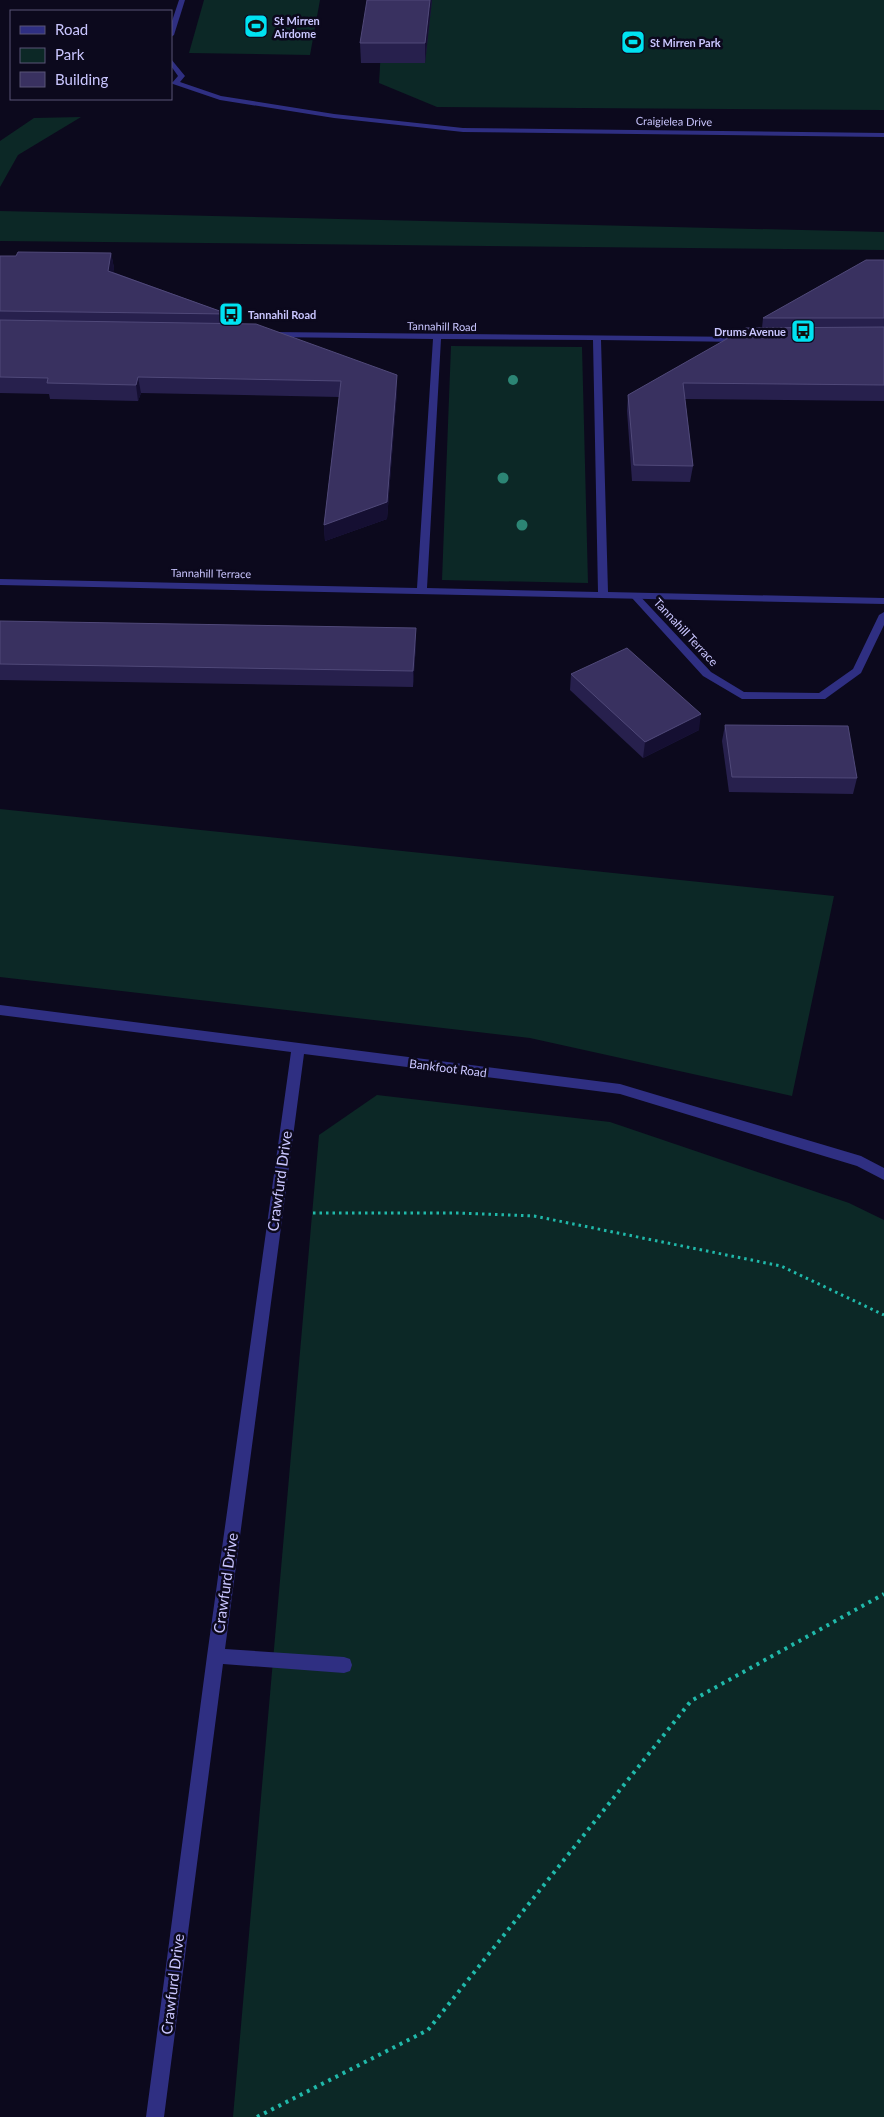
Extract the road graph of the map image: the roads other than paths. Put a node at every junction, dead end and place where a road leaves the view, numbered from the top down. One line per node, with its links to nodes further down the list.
1 (182, 0): 2 (street)
2 (172, 32)
3 (172, 62): 4 (street)
4 (173, 84): 5 (street, Craigielea Drive)
5 (884, 135)
6 (258, 335): 7 (street, Tannahill Road)
7 (437, 337): 8 (street, Tannahill Road); 11 (street)
8 (597, 339): 9 (street, Tannahill Road); 12 (street)
9 (755, 339)
10 (0, 582): 11 (street, Tannahill Terrace)
11 (422, 590): 12 (street, Tannahill Terrace)
12 (603, 596): 13 (street, Tannahill Terrace)
13 (635, 596): 14 (street, Tannahill Terrace); 15 (street, Tannahill Terrace)
14 (884, 601)
15 (884, 615)
16 (0, 1010): 17 (street, Bankfoot Road)
17 (298, 1049): 18 (street, Bankfoot Road); 19 (street, Crawfurd Drive)
18 (884, 1174)
19 (215, 1656): 20 (street); 21 (street, Crawfurd Drive)
20 (344, 1665)
21 (155, 2117)

